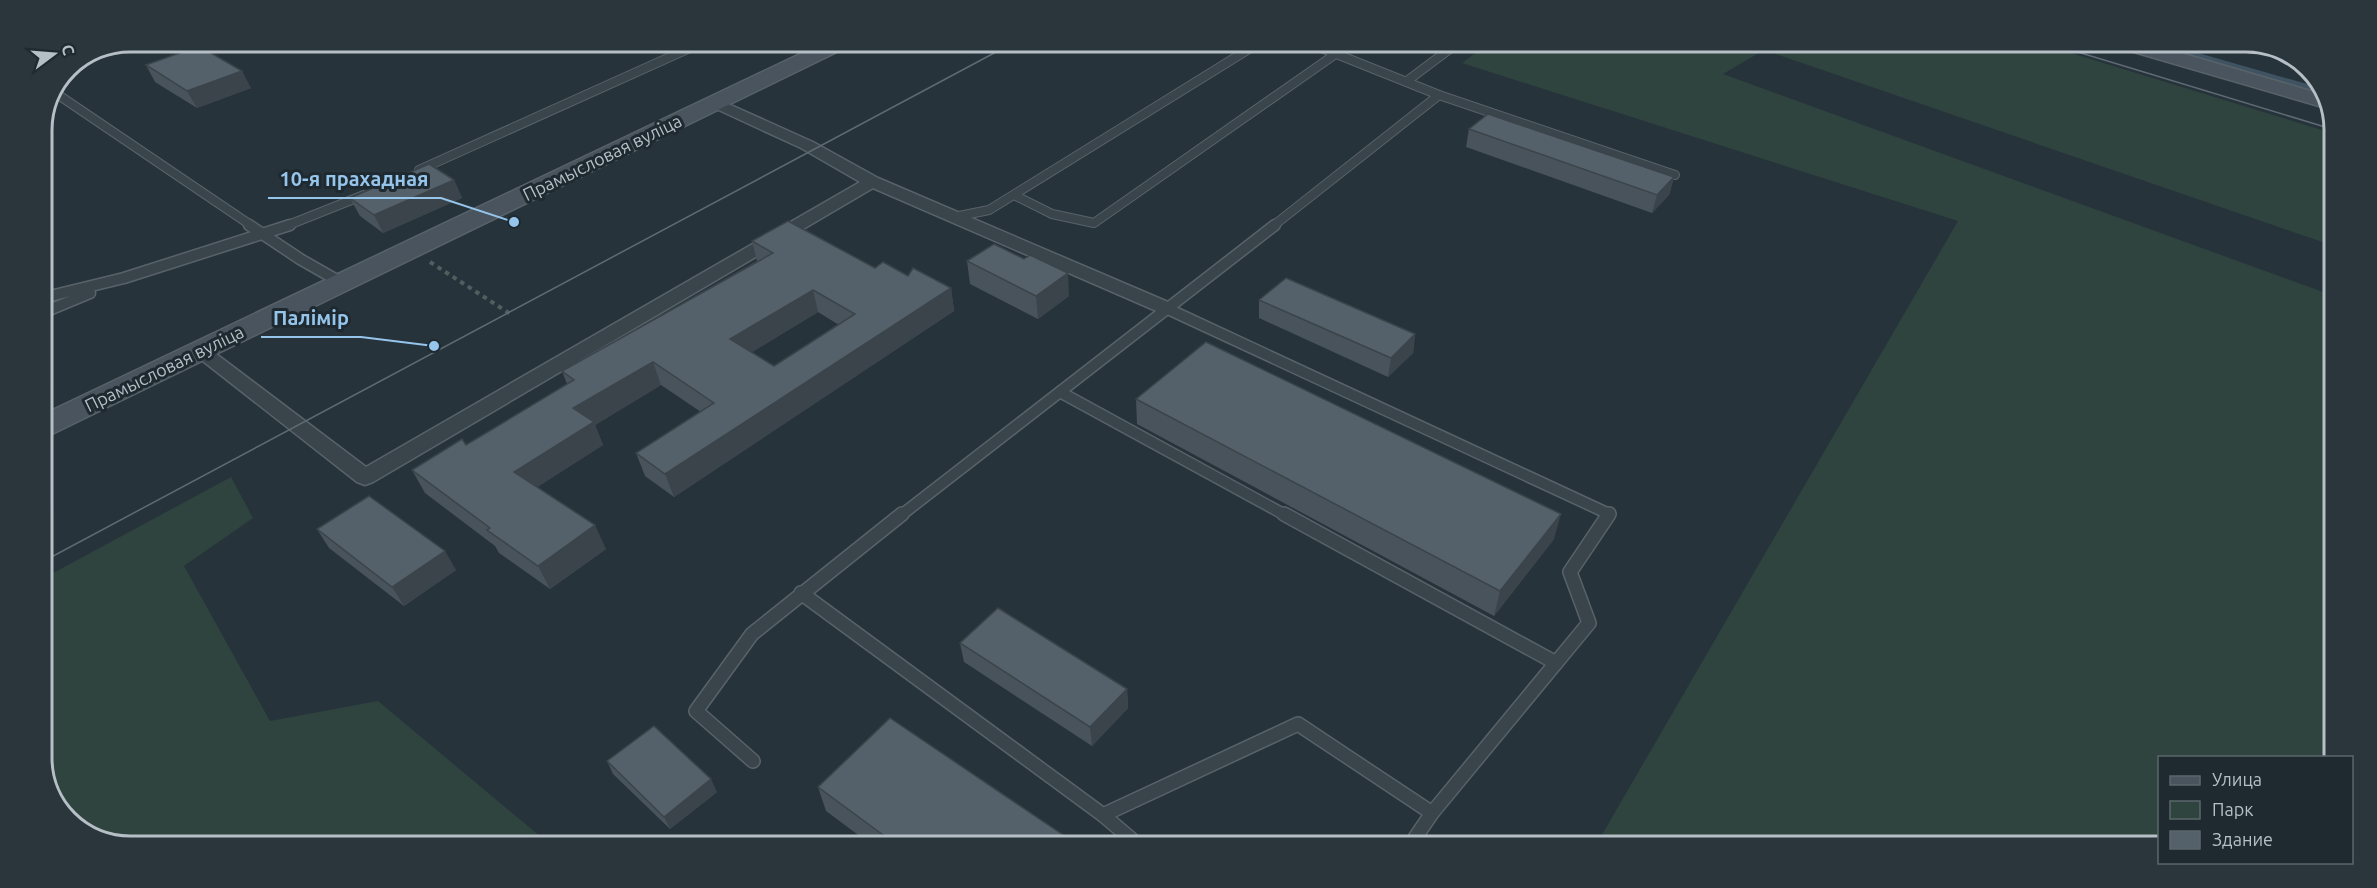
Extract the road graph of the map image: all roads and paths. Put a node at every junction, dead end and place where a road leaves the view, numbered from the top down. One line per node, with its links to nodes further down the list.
1 (681, 52): 12 (lane)
2 (821, 52): 11 (main road, Прамысловая вуліца)
3 (1244, 52): 16 (lane)
4 (1337, 52): 7 (lane); 16 (lane)
5 (1446, 52): 7 (lane)
6 (2154, 52): 10 (main road)
7 (1407, 81): 8 (lane)
8 (1439, 95): 13 (lane); 24 (lane)
9 (61, 96): 18 (lane)
10 (2319, 101)
11 (715, 103): 14 (street); 19 (main road, Прамысловая вуліца)
12 (408, 175)
13 (1675, 175)
14 (872, 182): 17 (street); 26 (street)
15 (375, 190): 18 (lane)
16 (1014, 195): 17 (lane)
17 (954, 217): 24 (street)
18 (266, 234): 20 (lane); 21 (lane)
19 (438, 236): 21 (main road, Прамысловая вуліца); 25 (path)
20 (124, 278): 22 (lane); 23 (lane)
21 (342, 283): 26 (main road, Прамысловая вуліца)
22 (52, 295)
23 (52, 309)
24 (1168, 309): 27 (lane); 30 (lane)
25 (512, 315)
26 (200, 351): 28 (main road, Прамысловая вуліца)
27 (1060, 392): 29 (lane); 30 (lane)
28 (52, 422)
29 (801, 593): 31 (lane); 33 (lane)
30 (1556, 663): 32 (lane)
31 (753, 761)
32 (1432, 813): 33 (lane); 35 (lane)
33 (1103, 815): 34 (lane)
34 (1128, 836)
35 (1416, 836)

